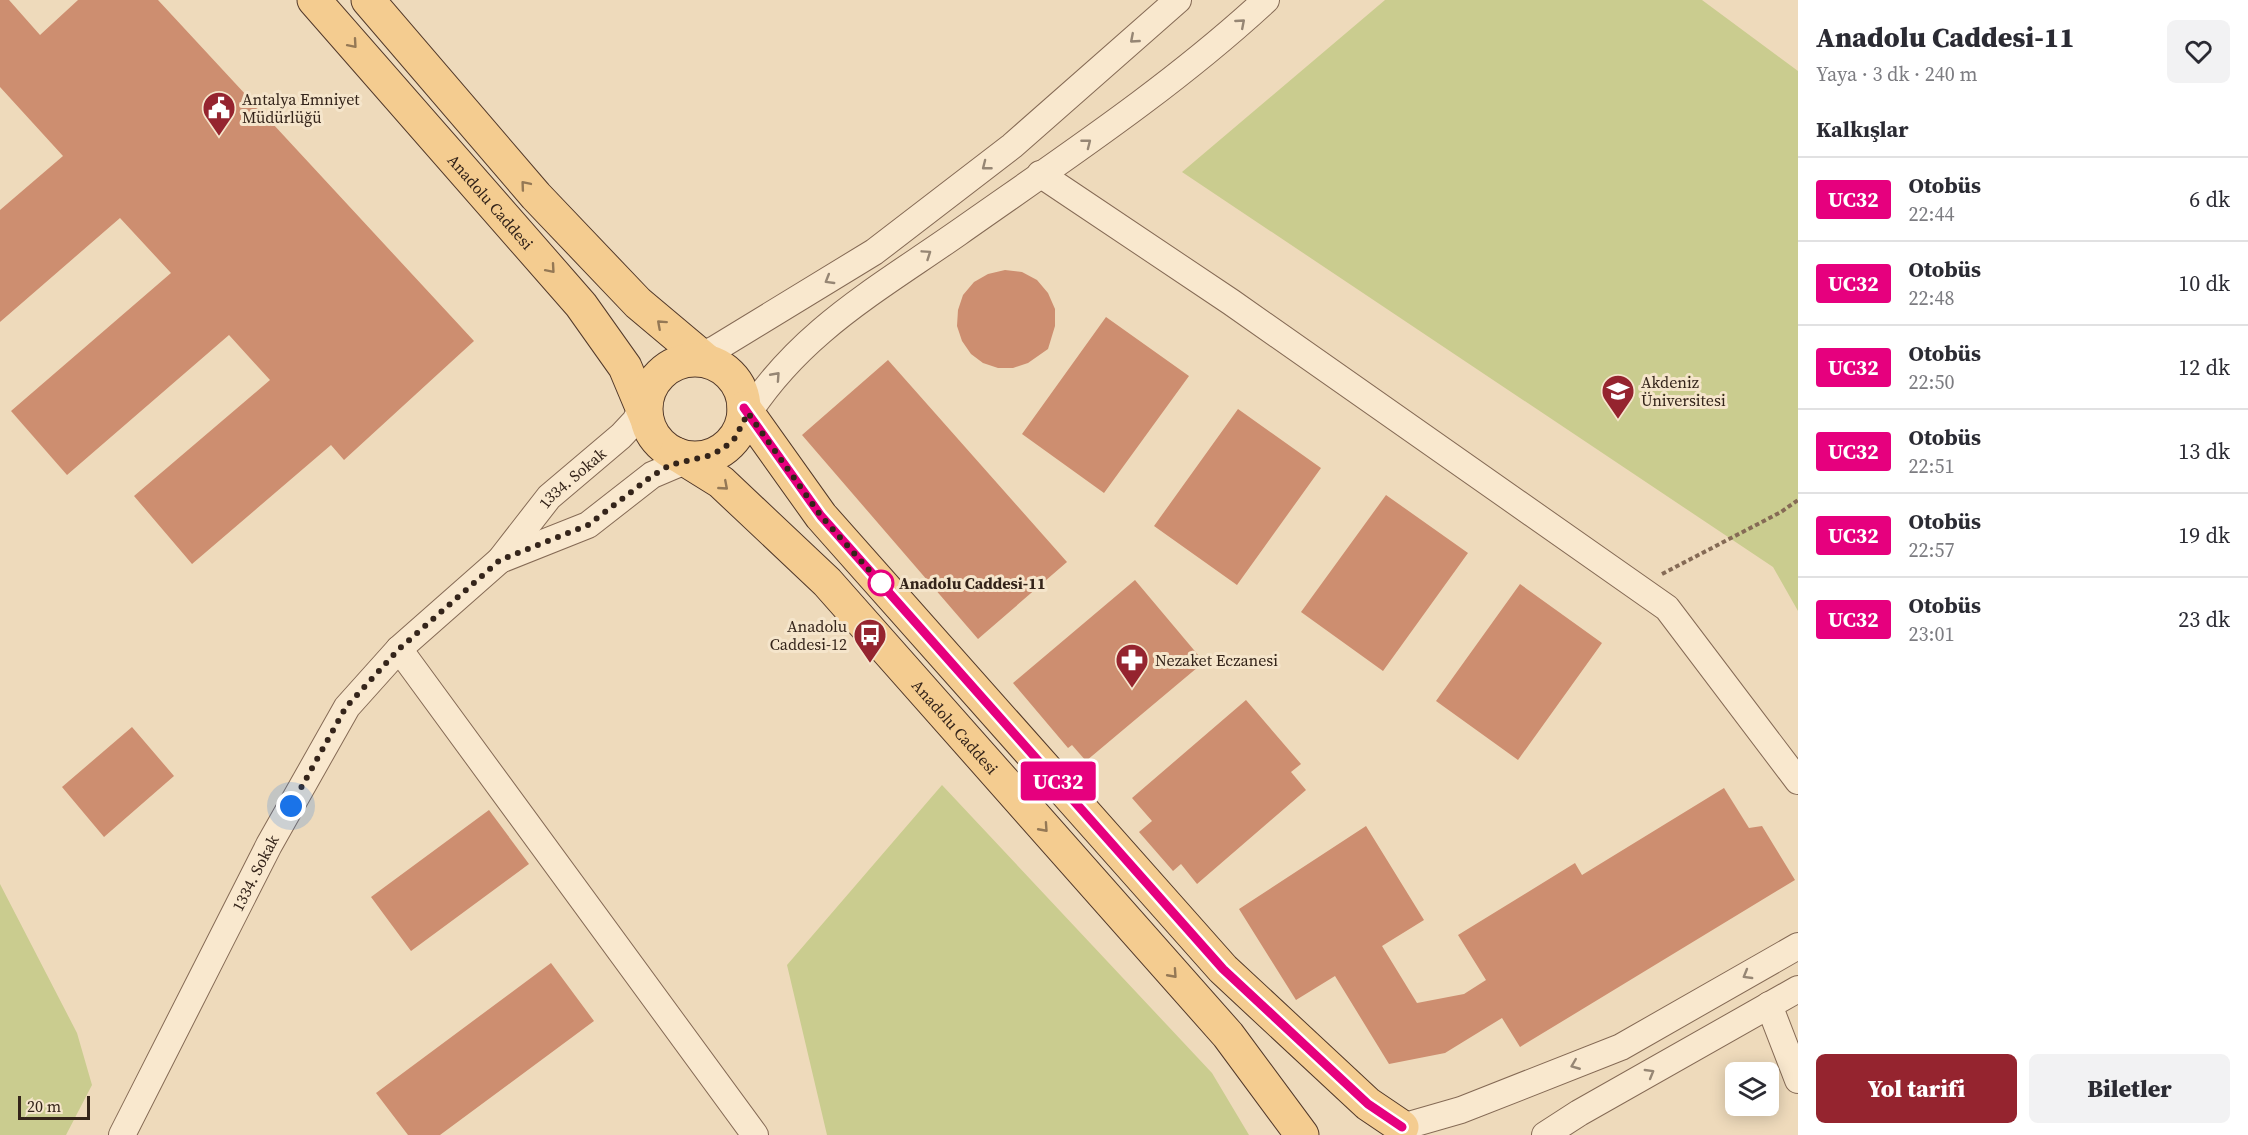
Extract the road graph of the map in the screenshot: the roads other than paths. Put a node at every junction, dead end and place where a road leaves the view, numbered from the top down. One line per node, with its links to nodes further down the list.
1 (314, 0): 7 (main road, Anadolu Caddesi, one-way to 7)
2 (369, 0): 6 (main road, one-way to 2)
3 (1178, 0): 6 (street, one-way to 6)
4 (1266, 0): 5 (street, one-way to 4)
5 (1040, 174): 8 (street, one-way to 5); 12 (street)
6 (699, 359): 7 (main road); 8 (main road)
7 (645, 408): 9 (main road); 10 (street, 1334. Sokak)
8 (745, 415): 9 (main road); 17 (main road)
9 (684, 457): 10 (street, 1334. Sokak); 20 (main road, Anadolu Caddesi, one-way to 20)
10 (500, 560): 11 (street, 1334. Sokak)
11 (399, 649): 18 (street, 1334. Sokak); 19 (street)
12 (1798, 781)
13 (1798, 946): 17 (street, one-way to 17)
14 (1798, 989): 15 (street)
15 (1769, 1005): 16 (street); 22 (street, one-way to 15)
16 (1798, 1080)
17 (1412, 1131): 21 (main road)
18 (122, 1135)
19 (755, 1135)
20 (1302, 1135)
21 (1365, 1135)
22 (1545, 1135)

